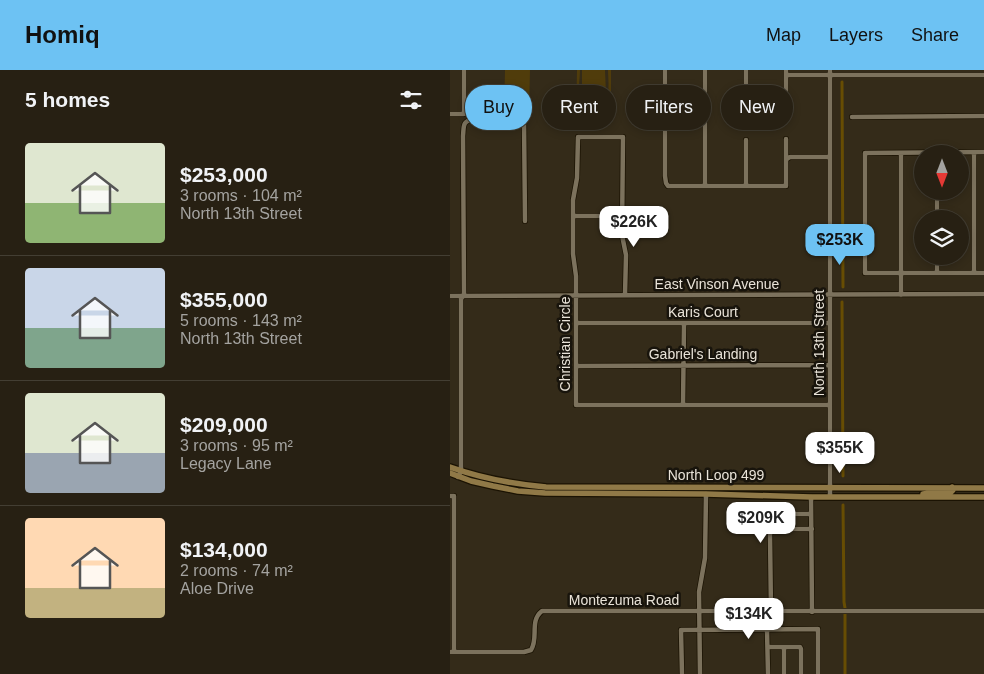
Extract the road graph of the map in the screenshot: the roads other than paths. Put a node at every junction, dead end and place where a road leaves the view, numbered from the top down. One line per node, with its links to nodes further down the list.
1 (464, 70): 10 (street)
2 (665, 70): 22 (street)
3 (705, 70): 22 (street)
4 (746, 70): 8 (street)
5 (786, 72): 6 (street); 9 (street)
6 (829, 73): 7 (street); 20 (street, North 13th Street)
7 (984, 75)
8 (746, 85)
9 (786, 85)
10 (450, 114)
11 (984, 116): 12 (street)
12 (852, 117)
13 (786, 139): 21 (street)
14 (746, 140): 23 (street)
15 (984, 152): 19 (street)
16 (901, 153): 17 (street); 28 (street); 28 (street)
17 (914, 153)
18 (969, 153): 19 (street)
19 (974, 153): 30 (street)
20 (830, 157): 21 (street); 34 (street, North 13th Street)
21 (786, 159): 23 (street)
22 (705, 186): 23 (street)
23 (746, 186)
24 (573, 216): 25 (street); 25 (street, Christian Circle); 38 (street, Christian Circle)
25 (622, 216): 33 (street)
26 (525, 220): 37 (street)
27 (937, 265): 29 (street)
28 (901, 273): 29 (street); 35 (street)
29 (937, 273): 30 (street)
30 (974, 273): 31 (street)
31 (984, 273)
32 (984, 294): 35 (street, East Vinson Avenue)
33 (626, 295): 34 (street, East Vinson Avenue); 38 (street, East Vinson Avenue)
34 (830, 295): 35 (street, East Vinson Avenue); 41 (street, North 13th Street)
35 (901, 295)
36 (450, 296): 37 (street, East Vinson Avenue)
37 (463, 296): 38 (street, East Vinson Avenue); 49 (street)
38 (576, 296): 39 (street, Christian Circle)
39 (576, 323): 40 (street, Karis Court); 43 (street, Christian Circle)
40 (684, 323): 41 (street, Karis Court); 44 (street)
41 (830, 323): 42 (street, North 13th Street)
42 (830, 365): 44 (street, Gabriel's Landing); 46 (street, North 13th Street)
43 (577, 366): 44 (street, Gabriel's Landing); 45 (street, Christian Circle)
44 (684, 366): 45 (street)
45 (684, 405): 46 (street, Christian Circle)
46 (830, 405): 51 (street, North 13th Street)
47 (450, 466): 49 (main road, North Loop 499)
48 (450, 473): 49 (main road, North Loop 499)
49 (459, 474): 50 (main road, North Loop 499); 54 (main road, North Loop 499)
50 (754, 487): 51 (main road, North Loop 499); 54 (main road)
51 (830, 487): 52 (main road, North Loop 499); 57 (street, North 13th Street)
52 (952, 487): 53 (main road, North Loop 499); 58 (main road)
53 (984, 488)
54 (706, 494): 56 (main road, North Loop 499); 65 (street)
55 (452, 496): 63 (street)
56 (811, 496): 57 (main road, North Loop 499); 61 (street)
57 (830, 496): 58 (main road, North Loop 499)
58 (917, 497): 59 (main road, North Loop 499)
59 (984, 497)
60 (751, 514): 61 (street)
61 (811, 514): 62 (street)
62 (812, 529): 66 (street); 67 (street)
63 (452, 545): 72 (street)
64 (984, 611): 67 (street, Montezuma Road)
65 (699, 612): 66 (street, Montezuma Road); 68 (street); 72 (street, Montezuma Road)
66 (771, 612): 67 (street, Montezuma Road)
67 (812, 612)
68 (699, 630): 69 (street); 73 (street); 74 (street)
69 (767, 630): 70 (street); 78 (street)
70 (768, 647): 71 (street); 75 (street)
71 (784, 647): 76 (street); 77 (street)
72 (452, 652)
73 (682, 674)
74 (700, 674)
75 (768, 674)
76 (784, 674)
77 (801, 674)
78 (818, 674)

